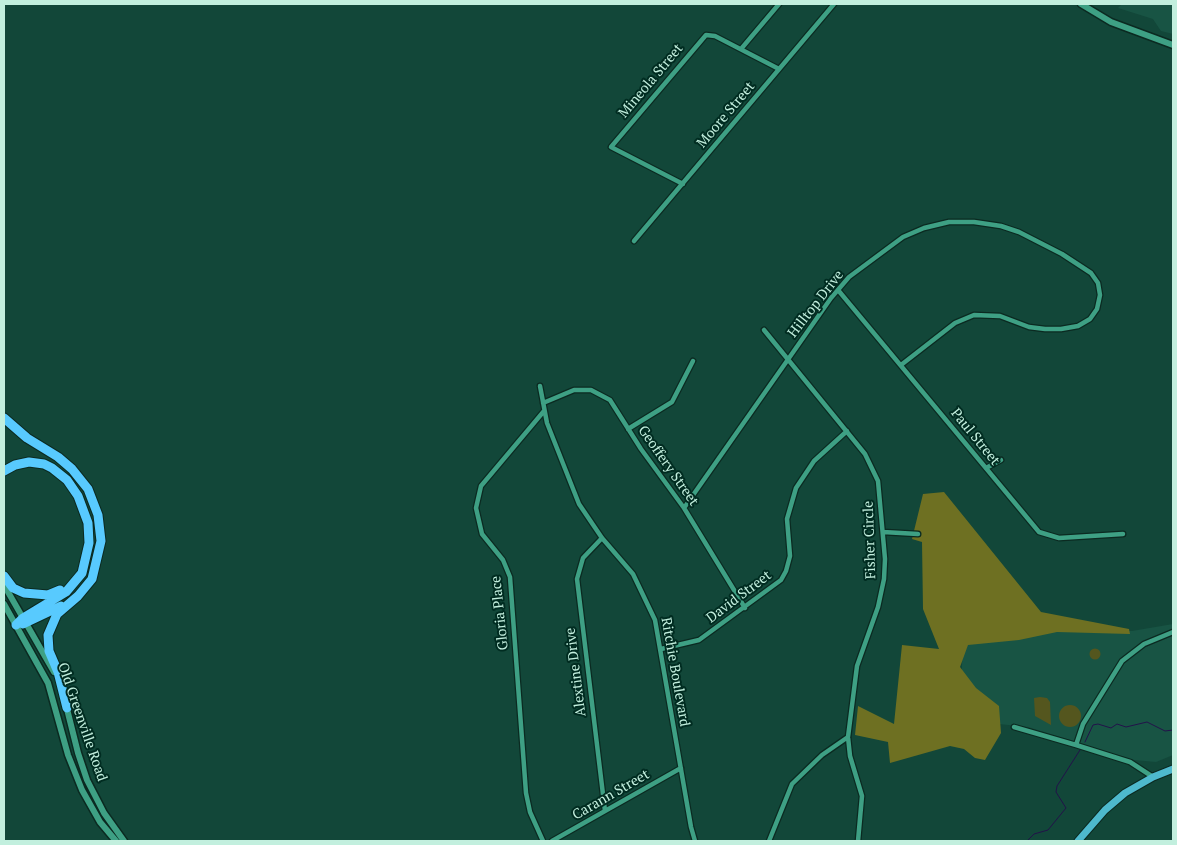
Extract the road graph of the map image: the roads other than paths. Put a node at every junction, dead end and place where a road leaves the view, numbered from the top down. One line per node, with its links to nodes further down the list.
1 (779, 4): 5 (street)
2 (834, 4): 6 (street, Moore Street)
3 (1081, 4): 4 (main road)
4 (1173, 45)
5 (741, 50): 6 (street); 7 (street, Mineola Street)
6 (779, 69): 7 (street, Moore Street)
7 (683, 184): 8 (street, Moore Street)
8 (634, 241)
9 (838, 290): 11 (street, Hilltop Drive); 13 (street, Paul Street); 13 (street, Hilltop Drive)
10 (764, 330): 11 (street, Fisher Circle)
11 (787, 360): 19 (street, Fisher Circle); 23 (street, Hilltop Drive)
12 (693, 361): 18 (street)
13 (901, 365): 21 (street, Paul Street)
14 (540, 386): 15 (street, Ritchie Boulevard)
15 (543, 403): 16 (street, Ritchie Boulevard); 18 (street, Geoffery Street)
16 (544, 411): 27 (street, Ritchie Boulevard); 47 (street, Gloria Place)
17 (4, 418): 32 (highway)
18 (628, 429): 23 (street, Geoffery Street)
19 (848, 431): 24 (street, Fisher Circle); 33 (street, David Street)
20 (1001, 460): 21 (street)
21 (986, 468): 26 (street, Paul Street)
22 (4, 471): 28 (highway)
23 (684, 508): 33 (street, Geoffery Street)
24 (883, 532): 25 (street); 39 (street, Fisher Circle)
25 (918, 534)
26 (1123, 534)
27 (602, 538): 36 (street, Ritchie Boulevard); 44 (street, Alextine Drive)
28 (87, 554): 29 (highway); 34 (highway)
29 (4, 576)
30 (4, 585): 34 (main road, Old Greenville Road)
31 (4, 604): 34 (main road, Old Greenville Road)
32 (66, 604): 34 (highway); 37 (highway)
33 (744, 608): 36 (street, David Street)
34 (22, 622): 37 (main road, Old Greenville Road); 45 (main road, Old Greenville Road)
35 (1173, 632): 40 (street)
36 (661, 649): 41 (street, Ritchie Boulevard)
37 (67, 708): 46 (main road, Old Greenville Road)
38 (1014, 727): 40 (street)
39 (848, 737): 50 (street); 51 (street, Fisher Circle)
40 (1076, 745): 43 (street)
41 (680, 768): 44 (street, Carann Street); 49 (street, Ritchie Boulevard)
42 (1173, 768): 43 (main road)
43 (1153, 776): 52 (main road)
44 (605, 811): 48 (street, Carann Street)
45 (116, 841)
46 (124, 841)
47 (543, 841)
48 (552, 841)
49 (695, 841)
50 (770, 841)
51 (858, 841)
52 (1078, 841)

